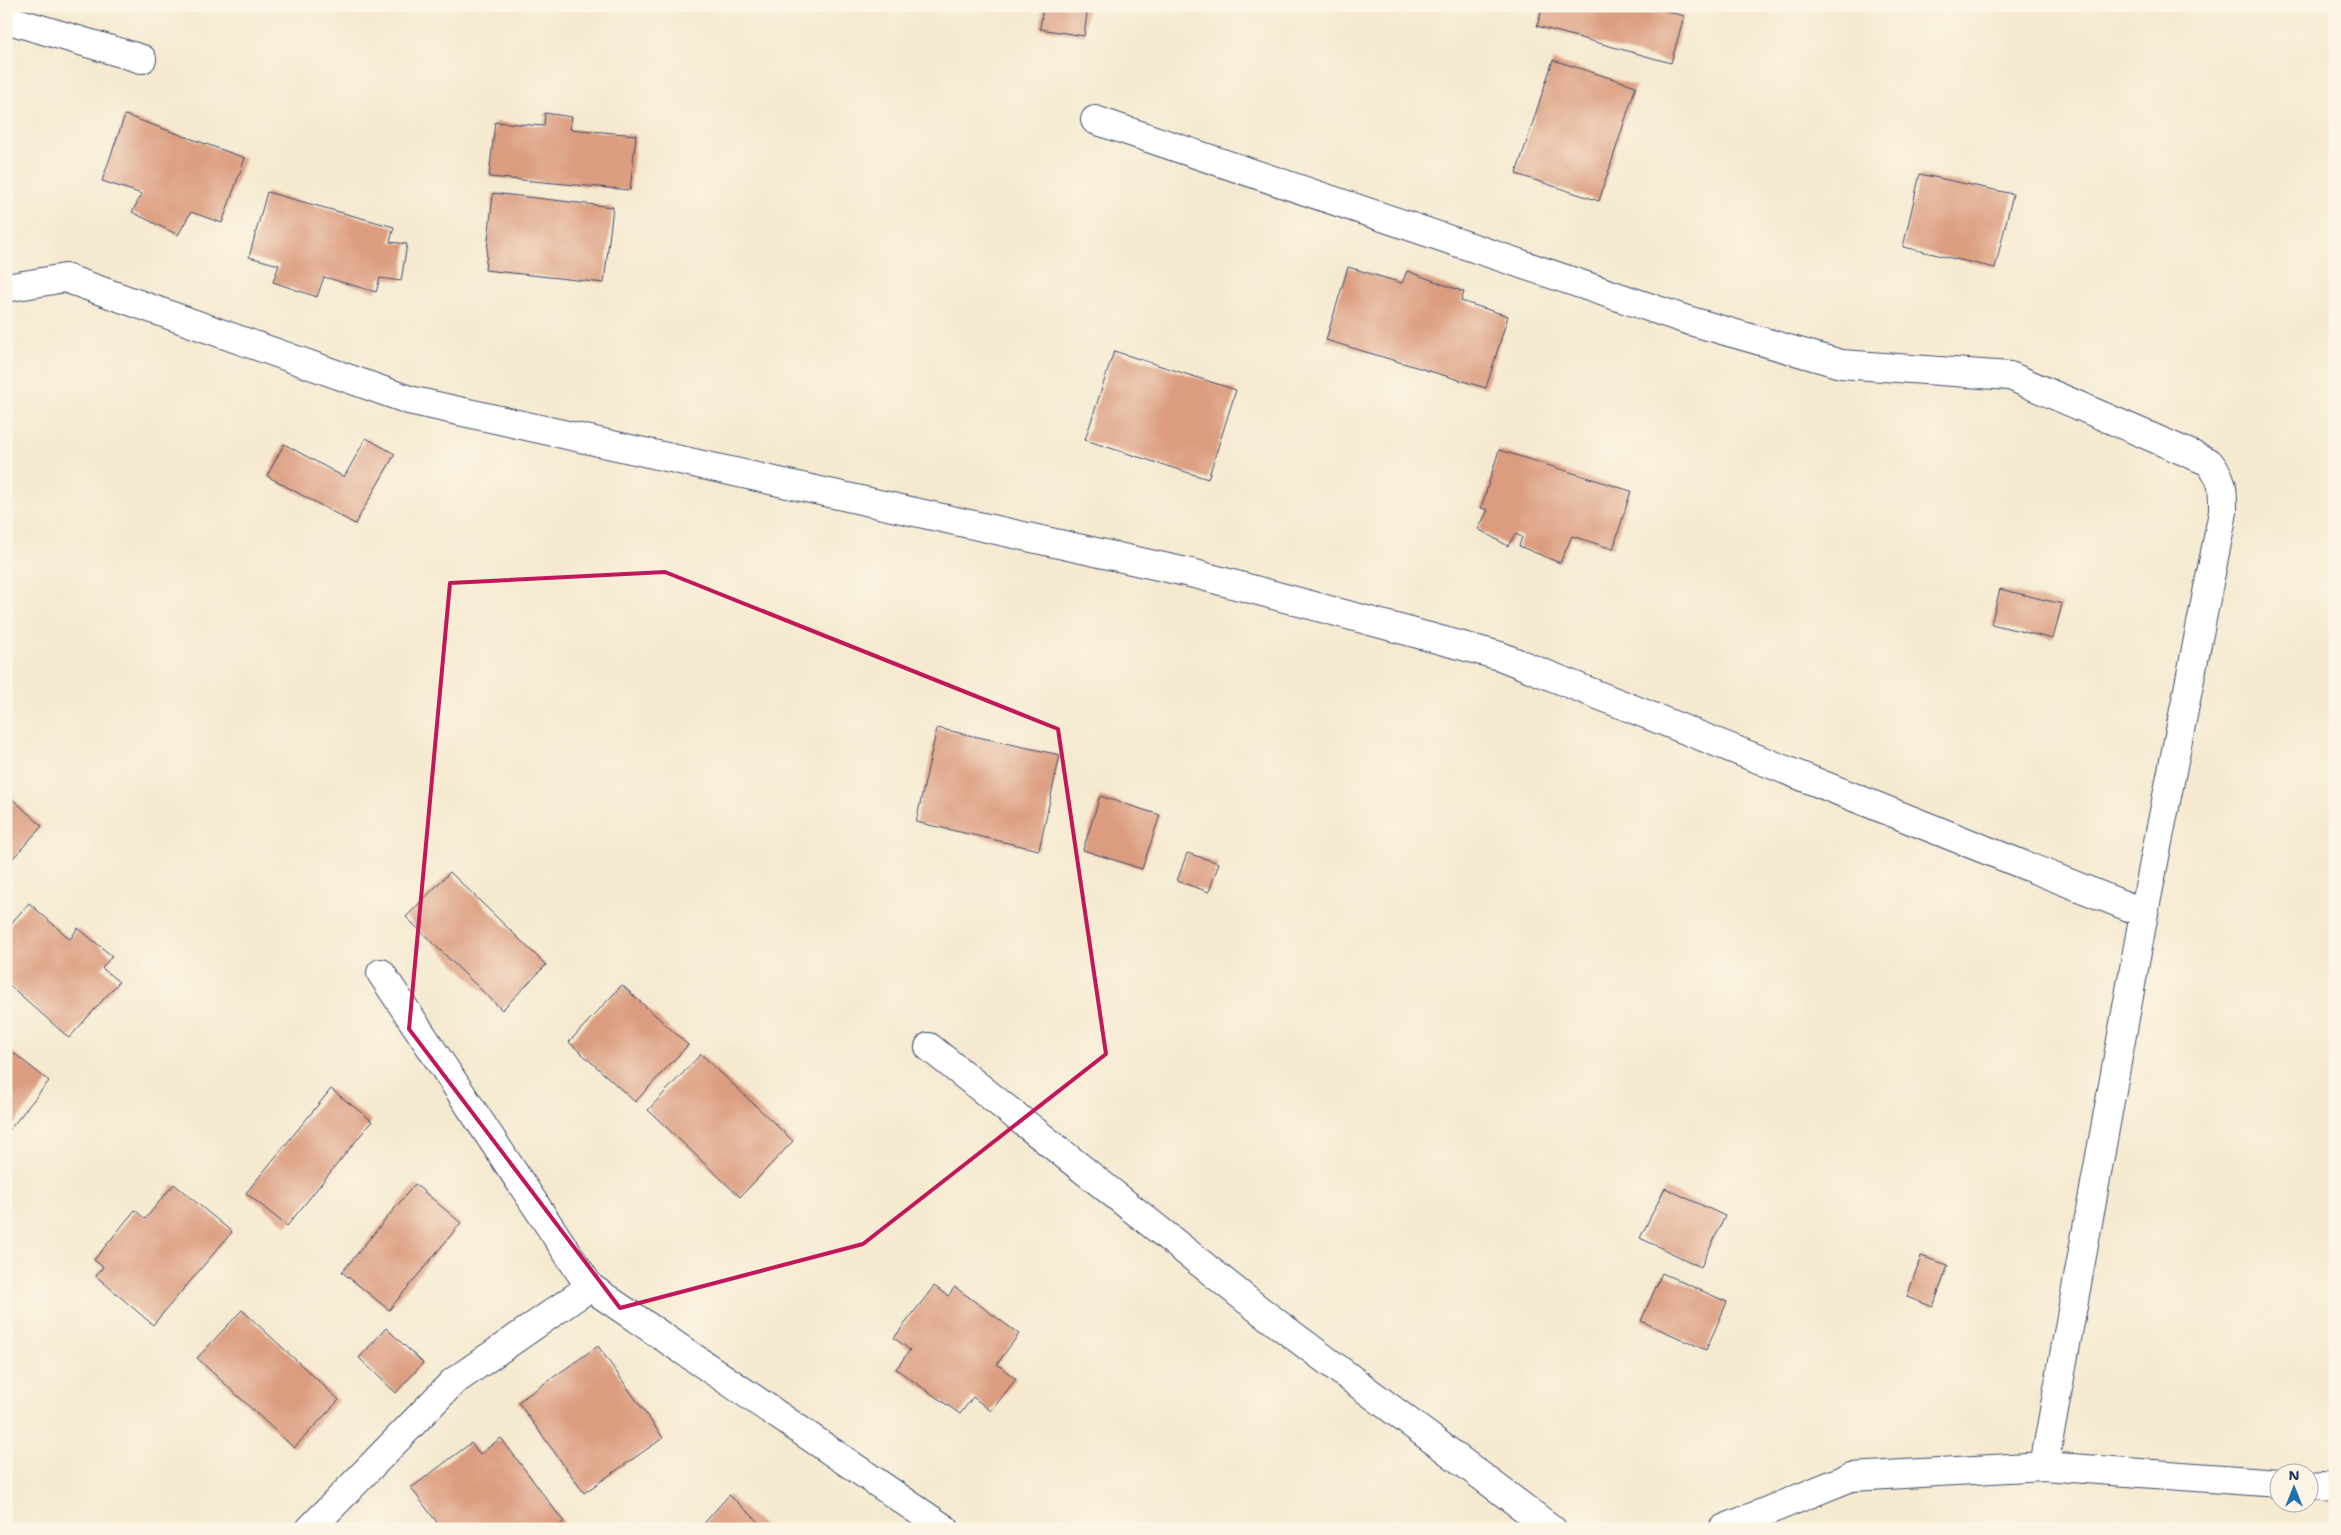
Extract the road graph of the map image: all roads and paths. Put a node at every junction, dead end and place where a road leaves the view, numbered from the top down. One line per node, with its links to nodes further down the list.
1 (6, 19): 2 (street)
2 (142, 59)
3 (1095, 120): 5 (street)
4 (6, 288): 5 (street)
5 (2144, 913): 9 (street)
6 (381, 973): 8 (street)
7 (929, 1047): 15 (street)
8 (590, 1287): 13 (street); 14 (street)
9 (2044, 1466): 10 (street); 16 (street)
10 (2268, 1482)
11 (2318, 1486): 12 (street)
12 (2335, 1487)
13 (310, 1529)
14 (944, 1529)
15 (1552, 1529)
16 (1723, 1529)

